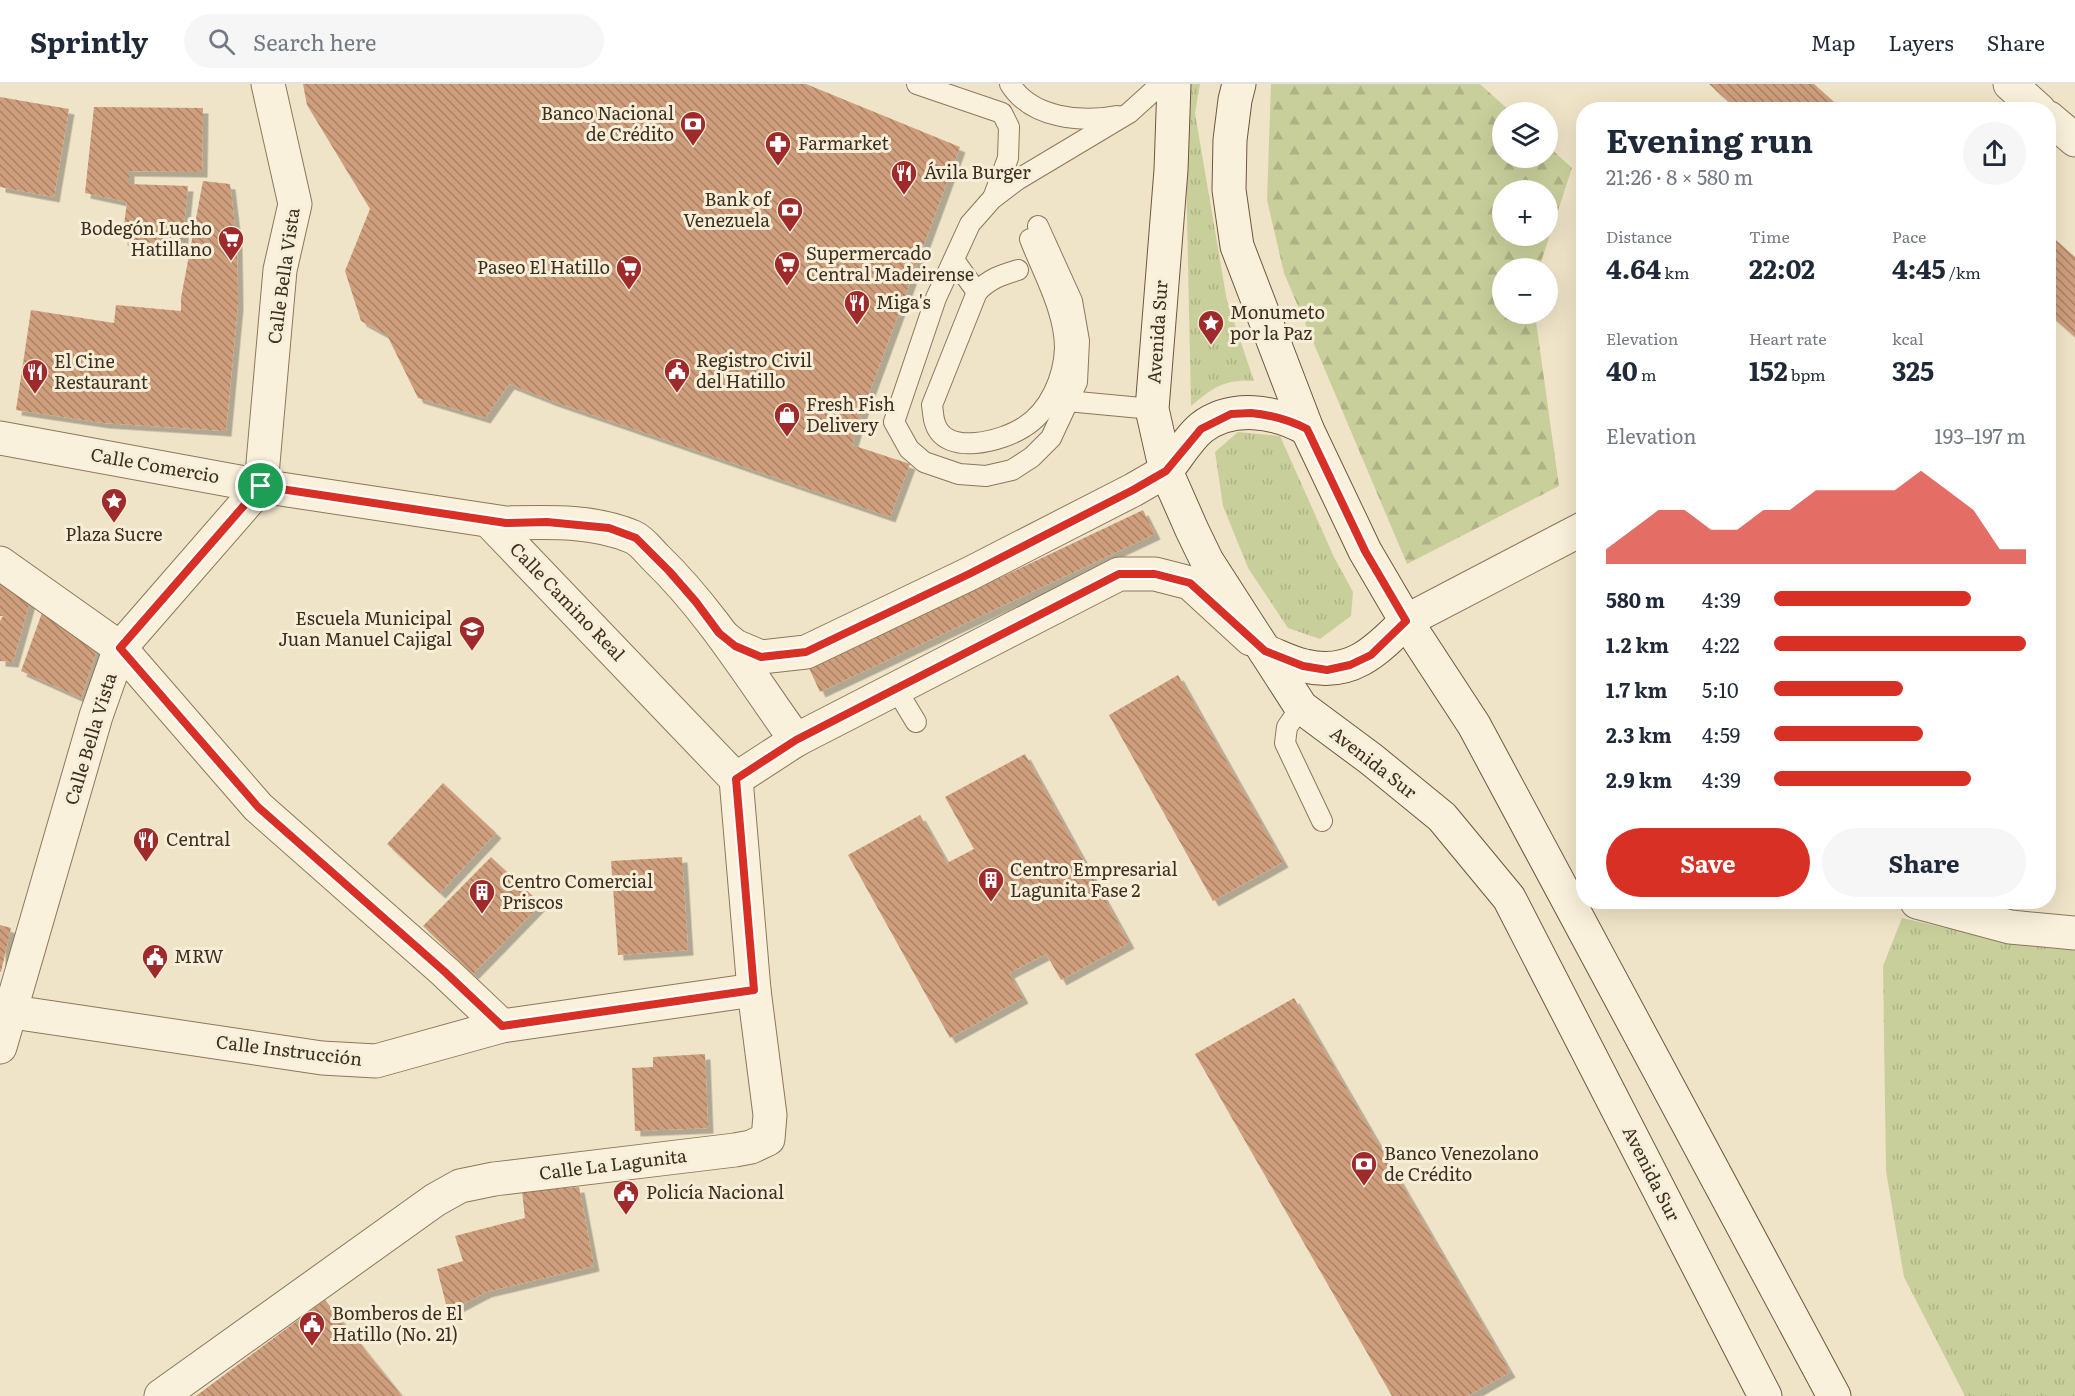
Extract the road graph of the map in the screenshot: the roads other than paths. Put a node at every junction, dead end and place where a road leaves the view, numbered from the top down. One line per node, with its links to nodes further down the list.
1 (268, 84): 22 (street, Calle Bella Vista)
2 (916, 84): 8 (lane)
3 (1010, 84): 10 (lane)
4 (1161, 84): 10 (lane)
5 (1174, 84): 18 (street, Avenida Sur)
6 (1239, 84): 19 (street)
7 (2010, 84): 9 (street)
8 (970, 92): 13 (lane)
9 (2031, 102)
10 (1129, 113): 13 (lane)
11 (2056, 124): 12 (street)
12 (2075, 141)
13 (992, 199): 14 (lane)
14 (954, 260): 16 (lane); 17 (lane)
15 (1018, 270): 16 (lane)
16 (977, 292): 17 (lane)
17 (1067, 401): 18 (lane)
18 (1152, 409): 21 (street, Avenida Sur)
19 (1307, 429): 21 (street); 26 (street)
20 (0, 438): 22 (street, Calle Comercio)
21 (1166, 471): 27 (street, Calle Camino Real); 29 (street, Avenida Sur)
22 (261, 486): 23 (street, Calle Comercio); 28 (street, Calle Bella Vista)
23 (489, 520): 27 (street, Calle Camino Real); 34 (street, Calle Camino Real)
24 (1576, 532): 26 (street)
25 (0, 563): 28 (street)
26 (1406, 621): 29 (street); 44 (street)
27 (719, 633): 33 (street, Calle Camino Real)
28 (120, 648): 39 (street, Calle Bella Vista); 40 (street)
29 (1265, 651): 30 (street); 31 (street, Avenida Sur)
30 (896, 689): 32 (lane); 33 (street)
31 (1300, 707): 35 (lane); 43 (street, Avenida Sur)
32 (916, 722)
33 (796, 740): 34 (street)
34 (736, 779): 38 (street, Calle La Lagunita)
35 (1322, 820)
36 (1943, 909): 37 (street)
37 (2075, 933)
38 (754, 990): 40 (street, Calle Instrucción); 42 (street, Calle La Lagunita)
39 (4, 1011): 40 (street, Calle Instrucción); 41 (street, Calle Bella Vista)
40 (502, 1026)
41 (0, 1047)
42 (161, 1396)
43 (1765, 1396)
44 (1834, 1396)

